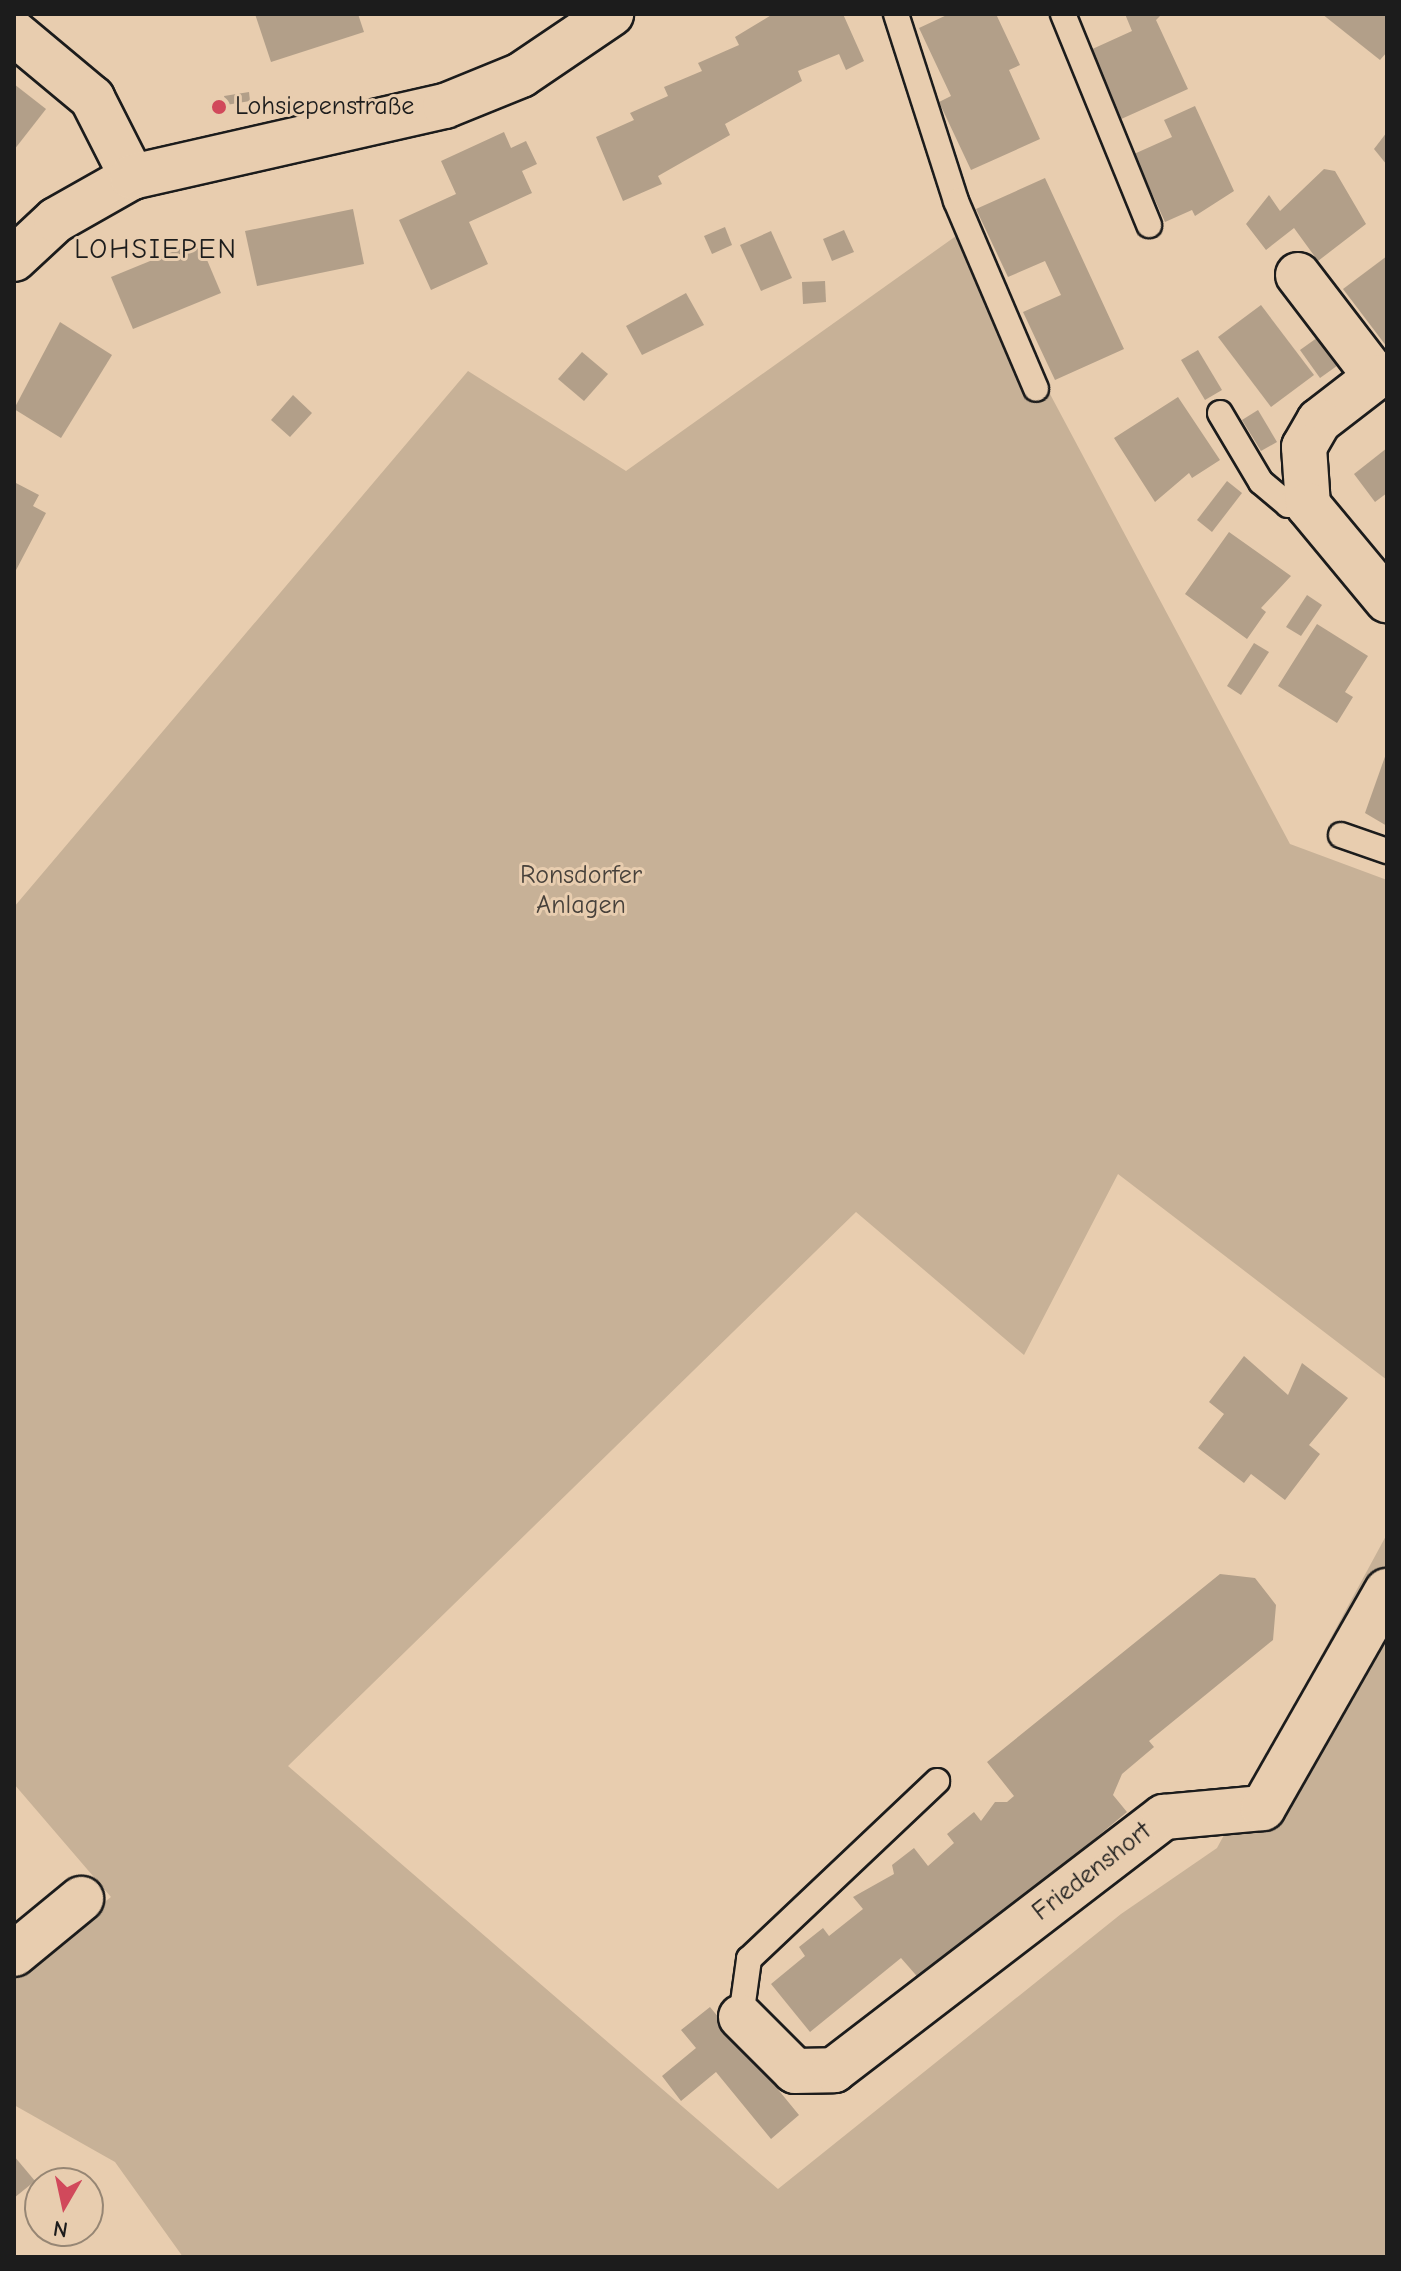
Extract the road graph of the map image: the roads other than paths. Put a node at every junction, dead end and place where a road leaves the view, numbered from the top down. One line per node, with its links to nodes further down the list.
1 (611, 14): 5 (street)
2 (896, 14): 9 (lane)
3 (1063, 14): 6 (lane)
4 (14, 33): 5 (street)
5 (132, 177): 7 (street)
6 (1149, 225)
7 (14, 259)
8 (1298, 275): 11 (street)
9 (1036, 389)
10 (1220, 413): 11 (lane)
11 (1308, 505): 12 (street)
12 (1387, 600)
13 (1341, 835): 14 (lane)
14 (1387, 851)
15 (1387, 1591): 19 (street, Friedenshort)
16 (937, 1781): 19 (lane)
17 (81, 1899): 18 (street)
18 (14, 1954)
19 (741, 2017)

